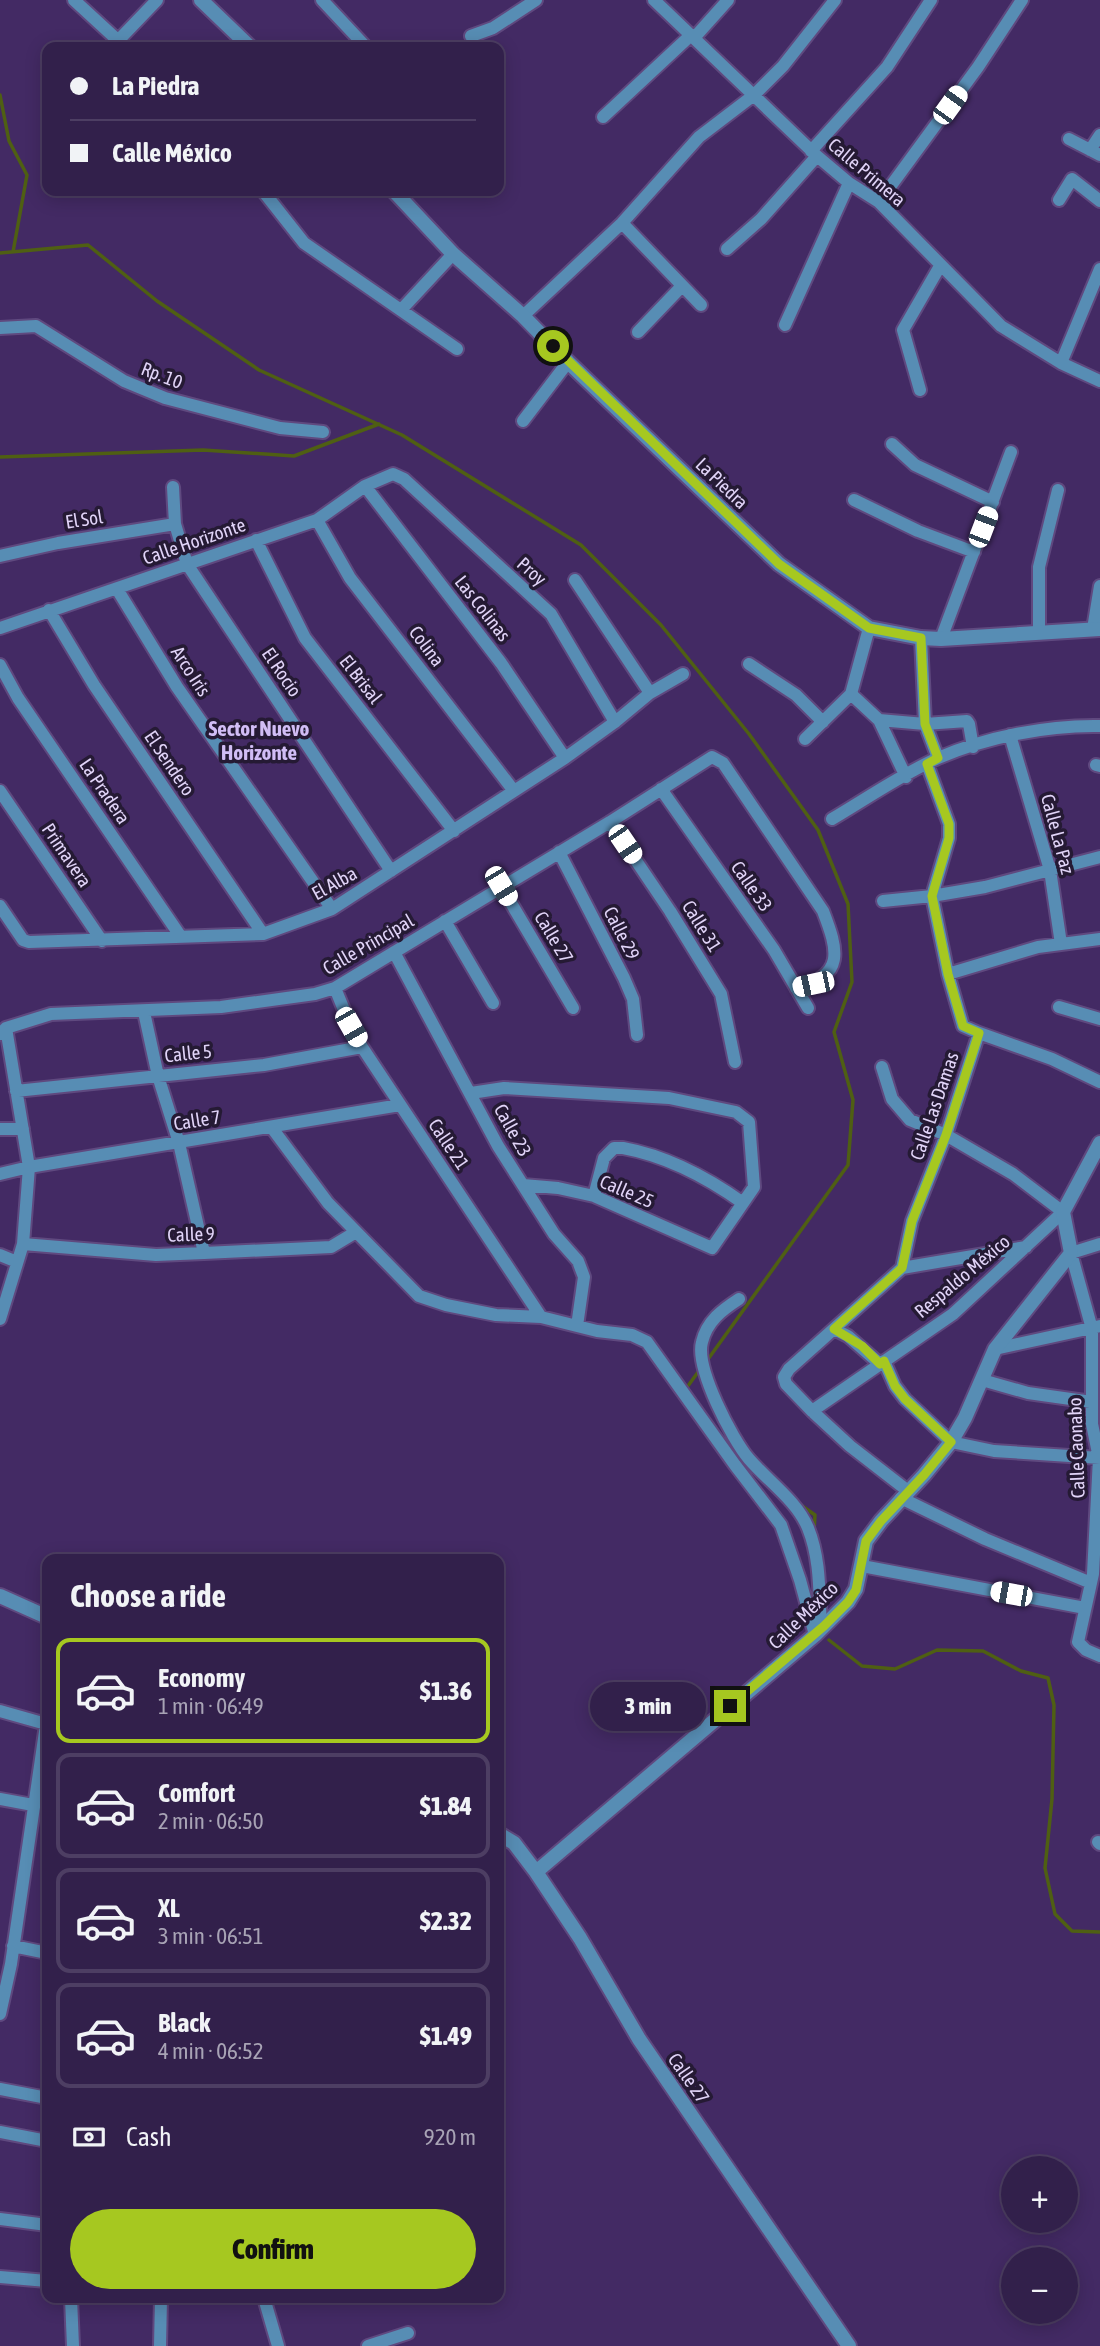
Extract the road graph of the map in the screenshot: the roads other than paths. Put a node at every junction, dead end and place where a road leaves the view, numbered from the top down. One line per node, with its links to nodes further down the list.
1 (74, 0): 13 (street)
2 (157, 0): 14 (street)
3 (201, 0): 15 (street)
4 (321, 0): 16 (street)
5 (536, 0): 11 (street)
6 (654, 0): 12 (street, Calle Primera)
7 (728, 0): 12 (street)
8 (835, 0): 17 (street)
9 (931, 0): 21 (street)
10 (1022, 0): 28 (street)
11 (471, 36)
12 (692, 37): 17 (street, Calle Primera); 18 (street)
13 (115, 42)
14 (121, 42)
15 (245, 42)
16 (361, 42)
17 (754, 95): 21 (street, Calle Primera); 29 (street)
18 (603, 117)
19 (1100, 135): 22 (street)
20 (1069, 139): 22 (street)
21 (814, 153): 23 (street, Calle Primera); 30 (street)
22 (1095, 153)
23 (849, 183): 28 (street, Calle Primera); 38 (street)
24 (267, 196): 36 (street)
25 (399, 196): 31 (street, La Piedra)
26 (1059, 200): 27 (street)
27 (1100, 201)
28 (879, 202): 32 (street, Calle Primera)
29 (622, 223): 34 (street); 37 (street)
30 (727, 249)
31 (453, 254): 36 (street); 37 (street, La Piedra)
32 (940, 266): 43 (street, Calle Primera); 45 (street)
33 (1100, 269): 43 (street)
34 (682, 286): 35 (street); 40 (street)
35 (701, 305)
36 (401, 310): 41 (street)
37 (523, 316): 42 (street, La Piedra)
38 (785, 325)
39 (0, 328): 47 (street, Rp. 10)
40 (638, 332)
41 (457, 349)
42 (568, 362): 46 (street); 67 (street, La Piedra)
43 (1061, 363): 44 (street, Calle Primera)
44 (1100, 381)
45 (920, 390)
46 (523, 421)
47 (323, 432)
48 (892, 444): 55 (street)
49 (1011, 452): 55 (street)
50 (393, 474): 51 (street, Calle Horizonte); 78 (street, Proy)
51 (365, 486): 56 (street, Calle Horizonte); 85 (street, Las Colinas)
52 (173, 487): 57 (street, El Rocio)
53 (1058, 490): 69 (street)
54 (854, 500): 59 (street)
55 (993, 502): 59 (street)
56 (317, 520): 58 (street, Calle Horizonte); 90 (street, Colina)
57 (175, 524): 60 (street, El Sol); 61 (street, El Rocio)
58 (256, 540): 61 (street, Calle Horizonte); 93 (street, El Brisal)
59 (974, 552): 71 (street)
60 (0, 556)
61 (187, 564): 64 (street, Calle Horizonte); 97 (street, El Rocio)
62 (575, 580): 75 (street)
63 (1100, 586): 68 (street)
64 (117, 589): 65 (street, Calle Horizonte); 102 (street, Arco Iris)
65 (49, 610): 66 (street, Calle Horizonte); 104 (street, El Sendero)
66 (0, 628)
67 (869, 628): 70 (street, La Piedra); 76 (street)
68 (1096, 629): 69 (street, La Piedra)
69 (1039, 632): 71 (street, La Piedra)
70 (921, 638): 71 (street, La Piedra); 80 (street, Calle Las Damas)
71 (941, 639)
72 (749, 664): 79 (street)
73 (0, 665): 105 (street, La Pradera)
74 (683, 674): 75 (street, El Alba)
75 (650, 693): 78 (street, El Alba)
76 (851, 694): 77 (street); 79 (street)
77 (879, 720): 80 (street); 87 (street)
78 (615, 722): 85 (street, El Alba)
79 (823, 722): 83 (street)
80 (925, 724): 84 (street); 86 (street, Calle Las Damas)
81 (1100, 726): 82 (street)
82 (1010, 735): 84 (street); 96 (street, Calle La Paz)
83 (805, 740)
84 (973, 747): 86 (street)
85 (565, 758): 90 (street, El Alba)
86 (933, 761): 87 (street); 99 (street, Calle Las Damas)
87 (905, 777): 91 (street)
88 (661, 789): 92 (street, Calle Principal); 112 (street, Calle 33); 112 (street, Calle Principal)
89 (0, 791): 107 (street, Primavera)
90 (514, 792): 93 (street, El Alba)
91 (832, 819)
92 (610, 822): 94 (street, Calle Principal); 123 (street, Calle 31)
93 (454, 831): 97 (street, El Alba)
94 (559, 852): 98 (street, Calle Principal); 121 (street, Calle 29)
95 (1100, 857): 96 (street)
96 (1050, 870): 99 (street); 108 (street, Calle La Paz)
97 (391, 872): 102 (street, El Alba)
98 (501, 886): 103 (street, Calle Principal); 115 (street, Calle 27)
99 (932, 896): 100 (street); 110 (street, Calle Las Damas)
100 (883, 901)
101 (0, 906): 107 (street, El Alba)
102 (332, 909): 104 (street, El Alba)
103 (445, 921): 109 (street, Calle Principal); 113 (street)
104 (262, 934): 105 (street, El Alba)
105 (181, 937): 107 (street, El Alba)
106 (1100, 939): 108 (street)
107 (102, 940)
108 (1061, 944): 110 (street)
109 (394, 952): 111 (street, Calle Principal); 128 (street, Calle 23)
110 (948, 974): 120 (street, Calle Las Damas)
111 (335, 988): 117 (street, Calle Principal); 122 (street, Calle 21)
112 (796, 988): 116 (street, Calle 33)
113 (493, 1003)
114 (1059, 1007): 118 (street)
115 (573, 1008)
116 (808, 1008)
117 (144, 1012): 119 (street, Calle Principal); 125 (street)
118 (1100, 1019)
119 (3, 1031): 127 (street)
120 (979, 1033): 126 (street); 133 (street, Calle Las Damas)
121 (638, 1035)
122 (362, 1047): 125 (street, Calle 5); 129 (street, Calle 21)
123 (735, 1062)
124 (882, 1067): 133 (street)
125 (158, 1076): 127 (street, Calle 5); 134 (street)
126 (1100, 1083)
127 (16, 1091): 132 (street)
128 (471, 1093): 138 (street, Calle 23); 140 (street)
129 (400, 1105): 130 (street, Calle 7); 152 (street, Calle 21)
130 (272, 1128): 134 (street, Calle 7); 142 (street)
131 (0, 1129): 132 (street)
132 (23, 1129): 136 (street)
133 (946, 1135): 141 (street); 150 (street, Calle Las Damas)
134 (179, 1143): 136 (street, Calle 7); 147 (street)
135 (1100, 1143): 141 (street)
136 (29, 1167): 137 (street, Calle 7); 143 (street)
137 (0, 1174)
138 (523, 1185): 139 (street, Calle 25); 154 (street, Calle 23)
139 (594, 1196): 140 (street, Calle 25); 140 (street)
140 (743, 1203)
141 (1063, 1212): 145 (street, Respaldo México); 146 (street)
142 (356, 1232): 147 (street, Calle 9); 152 (street)
143 (23, 1244): 147 (street, Calle 9); 149 (street)
144 (1100, 1244): 146 (street)
145 (1026, 1247): 150 (street); 158 (street, Respaldo México)
146 (1071, 1252): 155 (street, Calle Caonabo); 157 (street, Calle México)
147 (204, 1253)
148 (0, 1255): 149 (street)
149 (17, 1262): 153 (street)
150 (902, 1268): 156 (street)
151 (739, 1299): 171 (street)
152 (541, 1317): 154 (street)
153 (0, 1319)
154 (577, 1326): 171 (street)
155 (1096, 1328): 157 (street); 160 (street, Calle Caonabo)
156 (834, 1329): 158 (street); 161 (street)
157 (995, 1349): 159 (street, Calle México)
158 (882, 1362): 161 (street, Respaldo México); 162 (street)
159 (982, 1380): 160 (street); 162 (street, Calle México)
160 (1092, 1402): 163 (street, Calle Caonabo)
161 (812, 1411): 165 (street)
162 (951, 1442): 163 (street); 165 (street, Calle México)
163 (1100, 1458): 164 (street, Calle Caonabo)
164 (1099, 1486): 167 (street, Calle Caonabo)
165 (905, 1494): 166 (street, Calle México); 167 (street)
166 (862, 1566): 169 (street); 171 (street, Calle México)
167 (1091, 1583): 169 (street, Calle Caonabo)
168 (0, 1596): 170 (street)
169 (1085, 1608): 172 (street, Calle Caonabo)
170 (42, 1615)
171 (820, 1630): 179 (street, Calle México)
172 (1100, 1656)
173 (0, 1711): 174 (street)
174 (42, 1720)
175 (42, 1751): 177 (street)
176 (0, 1799): 177 (street)
177 (33, 1805): 180 (street)
178 (504, 1837): 179 (street, Calle 27)
179 (536, 1872): 199 (street, Calle 27)
180 (13, 1945): 181 (street); 182 (street)
181 (42, 1952)
182 (0, 2014)
183 (0, 2089): 184 (street)
184 (42, 2097)
185 (0, 2132): 186 (street)
186 (42, 2140)
187 (0, 2218): 188 (street)
188 (42, 2224)
189 (0, 2277): 190 (street)
190 (42, 2281)
191 (71, 2303): 195 (street)
192 (161, 2303): 196 (street)
193 (265, 2303): 197 (street)
194 (408, 2333): 198 (street)
195 (73, 2346)
196 (160, 2346)
197 (278, 2346)
198 (368, 2346)
199 (849, 2346)

